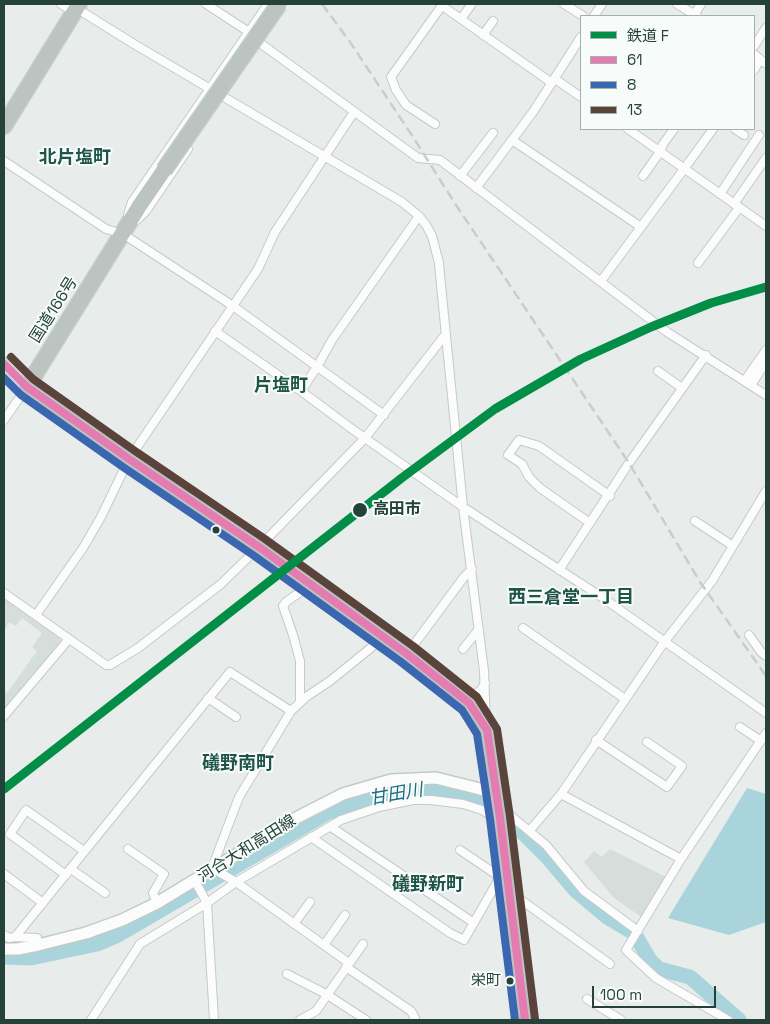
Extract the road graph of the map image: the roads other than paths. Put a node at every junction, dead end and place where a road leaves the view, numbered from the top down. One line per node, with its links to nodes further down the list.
1 (206, 4): 17 (street)
2 (268, 4): 17 (street)
3 (279, 4): 50 (highway, 国道166号, bridge)
4 (287, 4): 20 (street)
5 (471, 4): 14 (street)
6 (564, 4): 11 (street)
7 (602, 4): 12 (street)
8 (677, 4): 13 (street)
9 (442, 5): 14 (street); 27 (street)
10 (72, 7): 23 (street); 28 (highway)
11 (581, 15)
12 (595, 15)
13 (694, 15)
14 (461, 19): 18 (street)
15 (494, 21): 18 (street)
16 (766, 28): 21 (street)
17 (249, 32): 23 (street)
18 (483, 35): 22 (street)
19 (580, 39): 22 (street)
20 (260, 44): 24 (street); 26 (street)
21 (755, 44)
22 (553, 81): 25 (street); 36 (street)
23 (209, 89): 24 (street); 50 (street)
24 (223, 96): 38 (street); 50 (street)
25 (580, 96)
26 (354, 112): 38 (street); 42 (street)
27 (435, 124)
28 (4, 126)
29 (629, 130): 37 (street)
30 (673, 130): 37 (street)
31 (712, 130): 41 (street)
32 (736, 130): 34 (street)
33 (493, 133): 42 (street)
34 (744, 135)
35 (759, 135): 45 (street)
36 (512, 140): 44 (street); 49 (street)
37 (660, 152): 41 (street); 43 (street)
38 (326, 156): 47 (street); 53 (street)
39 (766, 158): 46 (street)
40 (4, 161): 50 (street)
41 (684, 169): 45 (street); 49 (street)
42 (460, 176): 44 (street)
43 (643, 176)
44 (476, 188): 52 (street)
45 (720, 194): 46 (street)
46 (737, 206): 48 (street); 51 (street)
47 (419, 216): 55 (street); 60 (street)
48 (765, 222)
49 (640, 227): 52 (street)
50 (123, 234): 53 (street); 64 (highway, 国道166号)
51 (698, 263)
52 (600, 281): 57 (street)
53 (233, 306): 54 (street); 60 (street)
54 (214, 331): 66 (street); 71 (street)
55 (445, 335): 68 (street); 74 (street)
56 (766, 350): 63 (street)
57 (706, 355): 63 (street); 65 (street)
58 (766, 362): 63 (street)
59 (4, 364): 64 (main road)
60 (317, 367): 66 (street); 68 (street)
61 (658, 372): 65 (street)
62 (4, 379): 64 (street)
63 (748, 383): 67 (street)
64 (27, 387): 69 (street); 71 (highway)
65 (682, 388): 73 (street)
66 (301, 391): 70 (street)
67 (766, 395)
68 (384, 415): 70 (street)
69 (4, 420)
70 (365, 438): 74 (street); 77 (street)
71 (129, 459): 77 (highway); 83 (street)
72 (765, 495): 78 (street)
73 (610, 496): 76 (street); 76 (street)
74 (463, 507): 79 (street); 80 (street)
75 (694, 521): 78 (street)
76 (590, 523): 80 (street)
77 (259, 546): 81 (highway); 88 (street)
78 (733, 546): 89 (street)
79 (472, 569): 85 (street); 91 (street)
80 (559, 570): 89 (street)
81 (310, 585): 87 (highway); 97 (street)
82 (4, 593): 83 (street)
83 (36, 615): 88 (street)
84 (523, 628): 96 (street)
85 (479, 629): 90 (street); 93 (street)
86 (750, 635): 92 (street)
87 (383, 638): 91 (highway); 97 (street)
88 (69, 639): 100 (street)
89 (665, 641): 96 (street); 99 (street)
90 (463, 649)
91 (408, 654): 94 (highway)
92 (766, 656)
93 (485, 682): 94 (street); 103 (street)
94 (454, 690): 103 (highway)
95 (208, 698): 98 (street); 101 (street); 115 (street)
96 (625, 699): 105 (street)
97 (300, 701): 98 (street)
98 (291, 711): 117 (street)
99 (766, 713)
100 (4, 716)
101 (236, 718)
102 (740, 727): 106 (street)
103 (487, 730): 109 (highway)
104 (766, 733): 106 (street)
105 (596, 740): 107 (street); 108 (street)
106 (761, 741): 116 (street)
107 (647, 742)
108 (561, 794): 111 (street); 116 (street)
109 (498, 810): 110 (street); 111 (street); 117 (main road, 河合大和高田線); 122 (highway)
110 (331, 827): 112 (street); 129 (street)
111 (530, 830): 131 (street)
112 (311, 837): 120 (street); 129 (street)
113 (128, 849): 127 (street)
114 (460, 850): 122 (street)
115 (84, 851): 118 (street); 118 (street)
116 (681, 859): 131 (street)
117 (216, 870): 120 (street); 121 (main road, 河合大和高田線)
118 (68, 872): 123 (street); 126 (street)
119 (4, 874): 126 (street)
120 (234, 880): 124 (street); 130 (street)
121 (196, 883): 124 (street); 127 (main road, 河合大和高田線)
122 (505, 883): 129 (street); 138 (street); 148 (highway)
123 (105, 893)
124 (205, 900): 143 (street); 144 (street)
125 (310, 902): 130 (street)
126 (43, 903): 133 (street)
127 (157, 903): 135 (main road, 河合大和高田線)
128 (344, 915): 136 (street)
129 (474, 923)
130 (294, 924): 136 (street)
131 (638, 931): 150 (street)
132 (4, 935): 133 (street)
133 (14, 937): 135 (street)
134 (363, 944): 139 (street)
135 (38, 945): 137 (main road, 河合大和高田線)
136 (324, 945): 139 (street)
137 (4, 949)
138 (610, 964)
139 (347, 965): 141 (street); 147 (street)
140 (287, 974): 141 (street)
141 (326, 994): 145 (street); 146 (street)
142 (587, 999): 149 (street)
143 (91, 1020)
144 (214, 1020)
145 (300, 1020)
146 (366, 1020)
147 (413, 1020)
148 (526, 1020)
149 (620, 1020)
150 (728, 1020)

